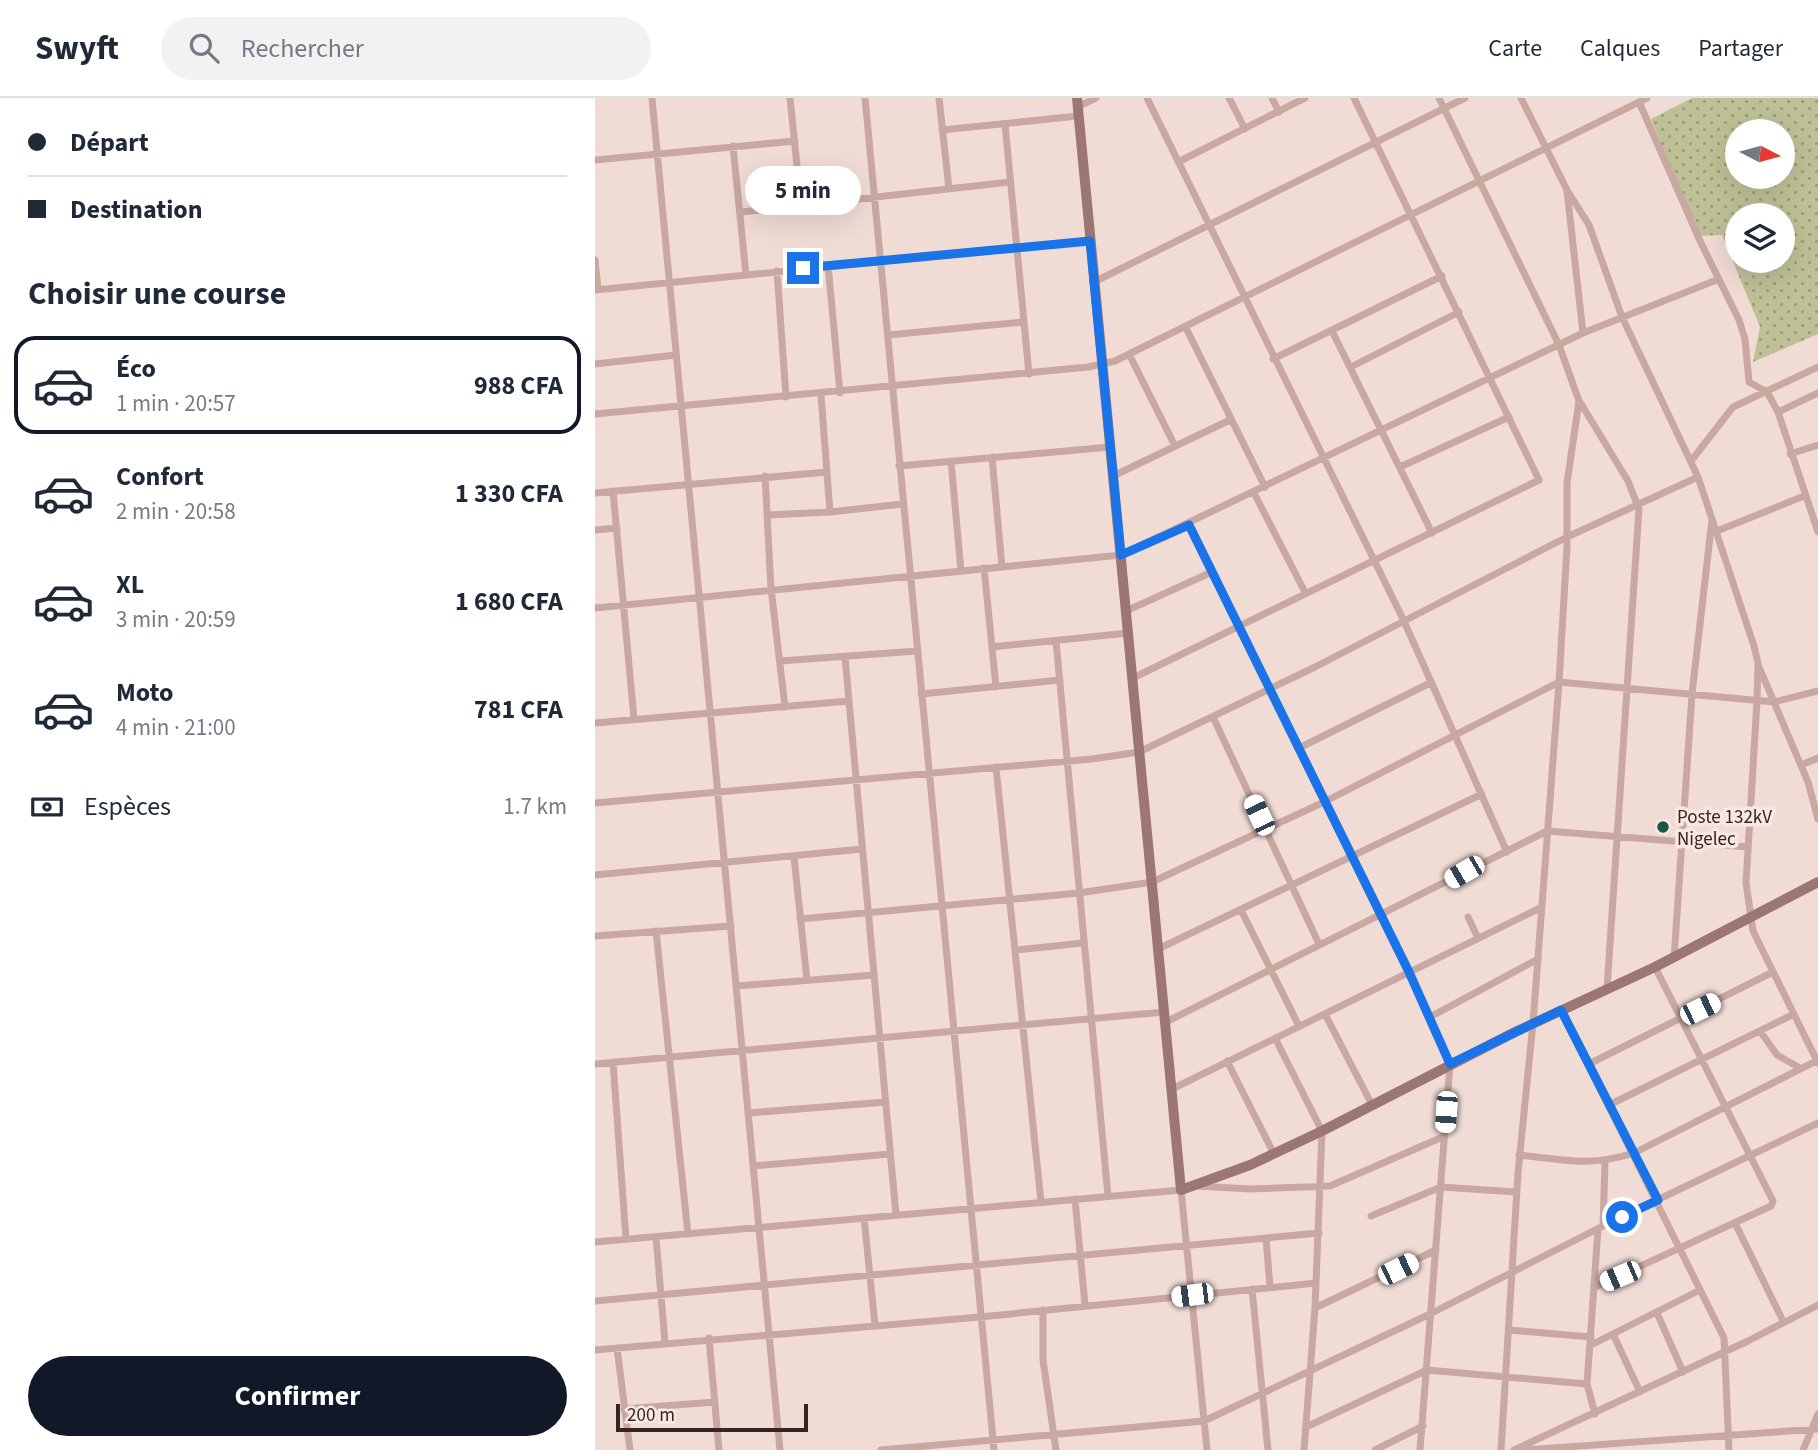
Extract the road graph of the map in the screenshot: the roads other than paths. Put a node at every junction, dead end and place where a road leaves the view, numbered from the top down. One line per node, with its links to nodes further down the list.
1 (652, 98): 26 (street)
2 (790, 98): 22 (street)
3 (865, 98): 33 (street)
4 (939, 98): 21 (street)
5 (1096, 98): 16 (street)
6 (1147, 98): 28 (street)
7 (1229, 98): 20 (street)
8 (1272, 98): 18 (street)
9 (1304, 98): 18 (street)
10 (1354, 98): 23 (street)
11 (1439, 98): 17 (street)
12 (1465, 98): 17 (street)
13 (1521, 98): 25 (street)
14 (1647, 98): 15 (street)
15 (1639, 102): 25 (street); 46 (street)
16 (1077, 107): 19 (street); 38 (street)
17 (1444, 109): 23 (street); 30 (street)
18 (1279, 112): 20 (street)
19 (1005, 124): 21 (street); 29 (street)
20 (1245, 129): 28 (street)
21 (942, 130): 31 (street)
22 (795, 141): 24 (street); 34 (street)
23 (1374, 143): 36 (street); 37 (street)
24 (733, 146): 26 (street); 35 (street)
25 (1547, 150): 30 (street); 32 (street)
26 (657, 155): 27 (street); 48 (street)
27 (595, 160)
28 (1178, 162): 37 (street)
29 (1010, 182): 31 (street); 39 (street)
30 (1479, 184): 36 (street); 58 (street)
31 (949, 189): 33 (street)
32 (1567, 190): 52 (street); 56 (street)
33 (874, 197): 34 (street); 41 (street)
34 (801, 205): 35 (street)
35 (741, 212): 44 (street)
36 (1412, 217): 45 (street); 50 (street)
37 (1209, 227): 47 (street); 50 (street)
38 (1090, 241): 39 (street); 47 (street)
39 (1016, 247): 41 (street); 53 (street)
40 (595, 260): 49 (street)
41 (880, 260): 42 (street); 57 (street)
42 (828, 265): 43 (street); 70 (street)
43 (777, 271): 44 (street); 73 (street)
44 (746, 275): 48 (street)
45 (1442, 276): 51 (street); 55 (street)
46 (1719, 279): 52 (street); 69 (street)
47 (1094, 282): 63 (street)
48 (669, 285): 49 (street); 59 (street)
49 (596, 289)
50 (1244, 300): 54 (street); 61 (street)
51 (1459, 312): 65 (street); 67 (street)
52 (1622, 317): 56 (street); 88 (street)
53 (1023, 322): 57 (street); 66 (street)
54 (1186, 328): 60 (street); 79 (street)
55 (1332, 331): 61 (street); 65 (street)
56 (1583, 333): 58 (street)
57 (888, 335): 68 (street)
58 (1559, 345): 67 (street); 74 (street)
59 (676, 355): 62 (street); 75 (street)
60 (1130, 356): 63 (street); 82 (street)
61 (1273, 359): 86 (street)
62 (595, 364)
63 (1103, 364): 66 (street); 83 (street)
64 (1818, 367): 69 (street)
65 (1351, 368): 80 (street)
66 (1029, 374): 68 (street)
67 (1491, 378): 78 (street); 80 (street)
68 (892, 388): 70 (street); 89 (street)
69 (1767, 391): 76 (street); 88 (street)
70 (840, 393): 72 (street)
71 (1818, 393): 76 (street)
72 (821, 395): 73 (street); 91 (street)
73 (786, 397): 75 (street)
74 (1579, 401): 102 (street); 113 (street)
75 (681, 406): 77 (street); 95 (street)
76 (1778, 412): 84 (street)
77 (595, 414)
78 (1509, 417): 90 (street); 111 (street)
79 (1230, 420): 82 (street); 96 (street)
80 (1381, 430): 86 (street); 90 (street)
81 (1818, 445): 84 (street)
82 (1175, 446): 92 (street)
83 (1110, 447): 85 (street); 92 (street)
84 (1790, 454): 100 (street)
85 (992, 457): 87 (street); 116 (street)
86 (1322, 459): 96 (street); 115 (street)
87 (951, 461): 89 (street); 118 (street)
88 (1691, 461): 94 (street)
89 (899, 466): 101 (street)
90 (1400, 467): 111 (street)
91 (827, 472): 93 (street); 103 (street)
92 (1113, 476): 114 (street)
93 (765, 477): 95 (street); 104 (street)
94 (1698, 478): 102 (street); 105 (street)
95 (688, 484): 97 (street); 123 (street)
96 (1265, 487): 99 (street)
97 (613, 491): 98 (street); 108 (street)
98 (595, 493)
99 (1254, 493): 107 (street); 122 (street)
100 (1804, 496): 106 (street); 110 (street)
101 (903, 504): 103 (street); 120 (street)
102 (1639, 505): 113 (street); 141 (street)
103 (830, 512): 104 (street)
104 (768, 515): 121 (street)
105 (1712, 515): 110 (street); 145 (street)
106 (1816, 523): 112 (street)
107 (1189, 525): 114 (street); 119 (street)
108 (617, 528): 109 (street); 124 (street)
109 (595, 530)
110 (1717, 531): 135 (street)
111 (1431, 533): 115 (street)
112 (1818, 533)
113 (1567, 537): 127 (street); 139 (street)
114 (1121, 555): 116 (street); 126 (street)
115 (1374, 561): 122 (street); 127 (street)
116 (1002, 566): 117 (street)
117 (984, 568): 118 (street); 131 (street)
118 (961, 571): 120 (street)
119 (1212, 572): 126 (street); 128 (street)
120 (910, 576): 121 (street); 132 (street)
121 (771, 588): 123 (street); 134 (street)
122 (1306, 594): 128 (street)
123 (698, 597): 124 (street); 150 (street)
124 (624, 605): 125 (street); 152 (street)
125 (595, 608)
126 (1125, 611): 129 (street)
127 (1403, 620): 138 (street); 142 (street)
128 (1239, 627): 136 (street); 142 (street)
129 (1128, 633): 130 (street); 136 (street)
130 (1056, 641): 131 (street); 137 (street)
131 (992, 647): 140 (street)
132 (918, 651): 133 (street); 144 (street)
133 (845, 657): 134 (street); 146 (street)
134 (780, 661): 149 (street)
135 (1758, 663): 147 (street); 148 (street)
136 (1133, 678): 156 (street)
137 (1060, 680): 140 (street); 158 (street)
138 (1430, 682): 154 (street); 155 (street)
139 (1559, 682): 141 (street); 154 (street); 169 (street)
140 (996, 687): 144 (street)
141 (1627, 688): 145 (street); 170 (street)
142 (1271, 689): 151 (street); 155 (street)
143 (1818, 691): 148 (street)
144 (921, 694): 161 (street)
145 (1692, 694): 147 (street); 171 (street)
146 (849, 701): 149 (street); 162 (street)
147 (1757, 701): 148 (street); 172 (street)
148 (1774, 702): 159 (street)
149 (785, 707): 150 (street)
150 (709, 714): 152 (street); 163 (street)
151 (1213, 717): 156 (street); 168 (street)
152 (634, 719): 153 (street)
153 (595, 723)
154 (1456, 736): 164 (street); 165 (street)
155 (1299, 748): 165 (street)
156 (1139, 752): 158 (street); 179 (street)
157 (1818, 758): 159 (street)
158 (1067, 761): 160 (street); 182 (street)
159 (1801, 765): 167 (street)
160 (996, 767): 161 (street); 183 (street)
161 (929, 773): 162 (street); 184 (street)
162 (855, 781): 163 (street); 173 (street)
163 (717, 792): 166 (street); 177 (street)
164 (1482, 794): 174 (street); 175 (street)
165 (1324, 802): 168 (street); 175 (street)
166 (595, 803)
167 (1818, 819)
168 (1265, 829): 179 (street); 181 (street)
169 (1547, 831): 170 (street); 174 (street); 185 (street)
170 (1617, 837): 171 (street); 209 (street)
171 (1681, 843): 172 (street); 200 (street)
172 (1748, 847): 190 (street)
173 (862, 849): 176 (street); 187 (street)
174 (1507, 852): 188 (street)
175 (1351, 856): 181 (street); 188 (street)
176 (794, 857): 177 (street); 191 (street)
177 (724, 861): 178 (street); 192 (street)
178 (595, 875)
179 (1152, 882): 182 (street); 198 (street)
180 (1818, 882): 190 (street)
181 (1291, 885): 186 (street); 197 (street)
182 (1079, 893): 183 (street); 196 (street)
183 (1010, 899): 184 (street); 199 (street)
184 (941, 905): 187 (street); 220 (street)
185 (1542, 907): 195 (street); 201 (street)
186 (1241, 909): 198 (street); 203 (street)
187 (869, 913): 191 (street); 206 (street)
188 (1380, 914): 197 (street); 204 (street)
189 (1468, 917): 195 (street)
190 (1749, 918): 200 (street); 205 (street)
191 (800, 919): 207 (street)
192 (731, 926): 193 (street); 208 (street)
193 (656, 931): 194 (street); 225 (street)
194 (595, 936)
195 (1478, 938): 204 (street)
196 (1083, 943): 199 (street); 216 (street)
197 (1319, 944): 203 (street)
198 (1158, 949): 213 (street)
199 (1016, 950): 218 (street)
200 (1674, 958): 202 (street)
201 (1538, 959): 214 (street); 217 (street)
202 (1655, 967): 209 (street); 215 (street)
203 (1271, 968): 213 (street); 219 (street)
204 (1409, 972): 211 (street); 214 (street)
205 (1773, 972): 212 (street); 215 (street)
206 (874, 975): 207 (street); 222 (street)
207 (807, 980): 208 (street)
208 (737, 986): 224 (street)
209 (1607, 989): 210 (street)
210 (1561, 1010): 217 (street); 232 (street)
211 (1325, 1014): 219 (street); 236 (street)
212 (1792, 1014): 221 (street); 228 (street)
213 (1165, 1017): 216 (street); 234 (street)
214 (1430, 1017): 231 (street)
215 (1682, 1017): 226 (street); 232 (street)
216 (1090, 1019): 218 (street); 255 (street)
217 (1533, 1023): 231 (street); 247 (street)
218 (1024, 1024): 220 (street); 258 (street)
219 (1299, 1026): 223 (street)
220 (954, 1030): 222 (street); 259 (street)
221 (1760, 1031): 226 (street); 233 (street)
222 (879, 1036): 224 (street); 235 (street)
223 (1275, 1038): 227 (street); 241 (street)
224 (743, 1048): 225 (street); 239 (street)
225 (669, 1055): 229 (street); 267 (street)
226 (1702, 1058): 237 (street); 238 (street)
227 (1227, 1061): 234 (street); 245 (street)
228 (1818, 1061): 233 (street)
229 (613, 1062): 230 (street); 270 (street)
230 (595, 1063)
231 (1450, 1064): 236 (street); 242 (street)
232 (1589, 1064): 237 (street)
233 (1800, 1068): 238 (street)
234 (1172, 1088): 253 (street)
235 (886, 1102): 239 (street); 244 (street)
236 (1371, 1105): 241 (street)
237 (1609, 1105): 243 (street)
238 (1726, 1106): 243 (street); 246 (street)
239 (748, 1113): 249 (street)
240 (1818, 1123): 246 (street)
241 (1322, 1131): 245 (street); 251 (street)
242 (1445, 1136): 251 (street); 252 (street)
243 (1634, 1153): 248 (street); 257 (street)
244 (890, 1154): 249 (street); 260 (street)
245 (1274, 1154): 250 (street)
246 (1750, 1154): 257 (street); 263 (street)
247 (1520, 1155): 248 (street); 254 (street)
248 (1605, 1162): 265 (street)
249 (753, 1166): 264 (street)
250 (1193, 1186): 251 (street); 253 (street)
251 (1321, 1187): 266 (street)
252 (1441, 1187): 254 (street); 261 (street); 274 (street)
253 (1181, 1189): 255 (street); 272 (street)
254 (1517, 1192): 277 (street)
255 (1108, 1196): 256 (street)
256 (1075, 1199): 258 (street); 275 (street)
257 (1658, 1200): 265 (street); 273 (street)
258 (1041, 1202): 259 (street)
259 (971, 1209): 260 (street); 276 (street)
260 (896, 1215): 262 (street)
261 (1371, 1216)
262 (865, 1218): 264 (street); 278 (street)
263 (1735, 1223): 273 (street); 295 (street)
264 (759, 1227): 267 (street); 280 (street)
265 (1600, 1227): 277 (street); 282 (street)
266 (1319, 1233): 269 (street); 279 (street)
267 (688, 1234): 268 (street)
268 (656, 1237): 270 (street); 286 (street)
269 (1266, 1238): 272 (street); 281 (street)
270 (626, 1240): 271 (street)
271 (595, 1242)
272 (1187, 1245): 275 (street); 285 (street)
273 (1681, 1249): 282 (street); 284 (street)
274 (1436, 1250): 290 (street); 293 (street)
275 (1080, 1255): 276 (street); 288 (street)
276 (975, 1265): 278 (street); 294 (street)
277 (1510, 1273): 293 (street); 297 (street)
278 (871, 1276): 280 (street); 296 (street)
279 (1316, 1283): 281 (street); 290 (street)
280 (766, 1287): 286 (street); 298 (street)
281 (1270, 1287): 283 (street)
282 (1595, 1287): 301 (street)
283 (1252, 1289): 285 (street); 312 (street)
284 (1700, 1290): 292 (street); 305 (street)
285 (1192, 1295): 288 (street); 317 (street)
286 (661, 1296): 287 (street); 302 (street)
287 (595, 1301)
288 (1085, 1305): 291 (street)
289 (1818, 1305): 295 (street)
290 (1315, 1308): 306 (street)
291 (1043, 1310): 294 (street); 321 (street)
292 (1657, 1313): 299 (street); 308 (street)
293 (1430, 1314): 306 (street); 307 (street)
294 (981, 1317): 296 (street); 323 (street)
295 (1783, 1321): 305 (street)
296 (875, 1325): 298 (street)
297 (1509, 1330): 301 (street); 309 (street)
298 (771, 1333): 300 (street); 327 (street)
299 (1613, 1334): 301 (street); 311 (street)
300 (709, 1338): 302 (street); 313 (street)
301 (1591, 1341): 310 (street)
302 (665, 1342): 303 (street)
303 (617, 1348): 304 (street); 314 (street)
304 (595, 1350)
305 (1725, 1352): 308 (street); 322 (street)
306 (1310, 1370): 312 (street); 319 (street)
307 (1427, 1370): 309 (street); 318 (street); 319 (street)
308 (1683, 1372): 311 (street)
309 (1505, 1377): 310 (street); 336 (street)
310 (1587, 1384): 315 (street)
311 (1640, 1392): 315 (street)
312 (1262, 1396): 317 (street); 332 (street)
313 (715, 1402): 314 (street); 326 (street)
314 (624, 1409): 325 (street)
315 (1595, 1414): 337 (street)
316 (1818, 1414): 320 (street)
317 (1204, 1421): 321 (street); 331 (street)
318 (1423, 1426): 334 (street); 335 (street)
319 (1306, 1427): 333 (street)
320 (1815, 1429): 322 (street); 340 (street)
321 (1054, 1434): 323 (street); 330 (street)
322 (1728, 1436): 338 (street); 339 (street)
323 (993, 1440): 324 (street); 329 (street)
324 (931, 1448): 328 (street)
325 (630, 1450)
326 (719, 1450)
327 (780, 1450)
328 (881, 1450)
329 (994, 1450)
330 (1056, 1450)
331 (1207, 1450)
332 (1268, 1450)
333 (1304, 1450)
334 (1375, 1450)
335 (1420, 1450)
336 (1501, 1450)
337 (1514, 1450)
338 (1523, 1450)
339 (1729, 1450)
340 (1803, 1450)

